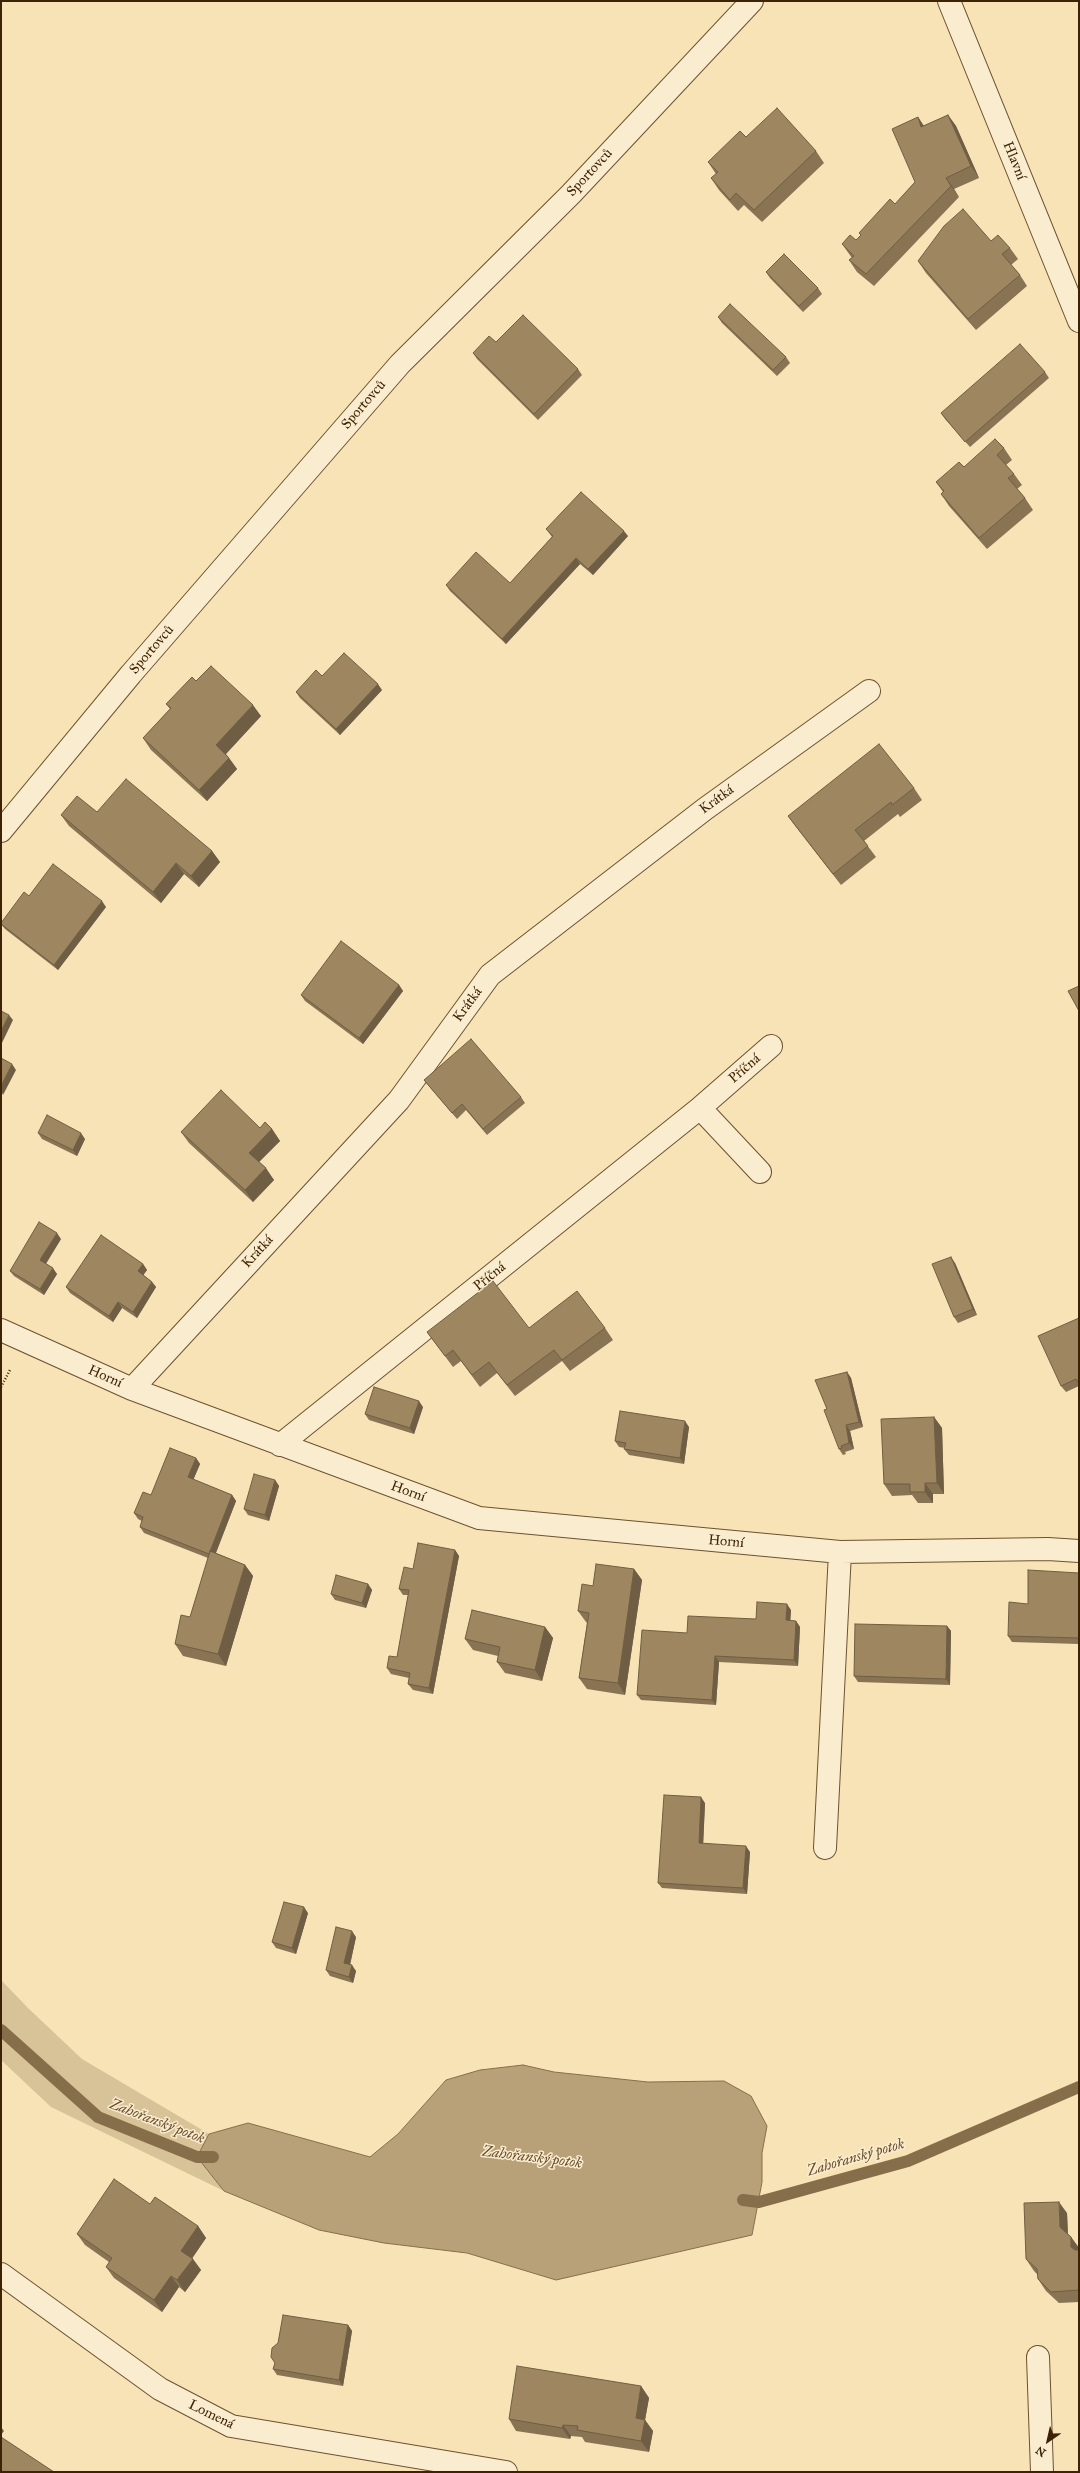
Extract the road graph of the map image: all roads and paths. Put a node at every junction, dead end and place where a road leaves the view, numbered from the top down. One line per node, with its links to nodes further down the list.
1 (752, 1): 5 (street, Sportovců)
2 (949, 1): 3 (street, Hlavní)
3 (1079, 321)
4 (869, 691): 10 (street, Krátká)
5 (1, 831)
6 (771, 1046): 7 (street, Příčná)
7 (700, 1108): 8 (street); 11 (street, Příčná)
8 (760, 1172)
9 (1, 1330): 10 (street, Horní)
10 (132, 1389): 11 (street, Horní)
11 (280, 1445): 13 (street, Horní)
12 (1079, 1551): 13 (street, Horní)
13 (840, 1552): 14 (street)
14 (825, 1848)
15 (1, 2274): 17 (street, Lomená)
16 (1038, 2357): 18 (street)
17 (506, 2472)
18 (1042, 2472)

